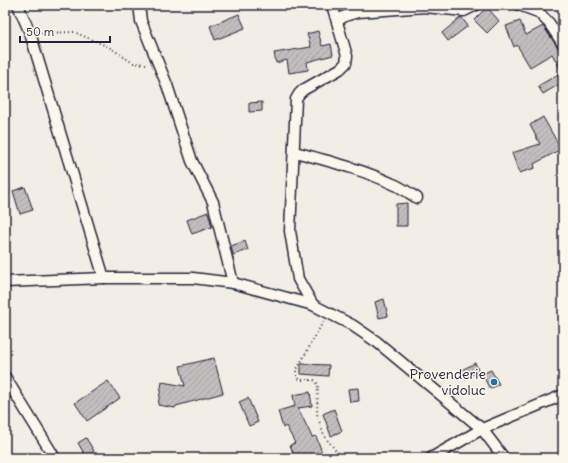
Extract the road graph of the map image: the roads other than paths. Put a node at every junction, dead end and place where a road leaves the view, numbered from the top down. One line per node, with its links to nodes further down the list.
1 (18, 5): 11 (street)
2 (139, 5): 13 (street)
3 (332, 5): 7 (street)
4 (476, 5): 6 (street)
5 (519, 5): 8 (street)
6 (398, 7): 7 (street)
7 (337, 21): 9 (street)
8 (563, 44)
9 (295, 152): 10 (street); 14 (street)
10 (417, 198)
11 (104, 278): 12 (street); 13 (street)
12 (5, 282)
13 (233, 283): 14 (street)
14 (313, 305): 17 (street)
15 (5, 378): 18 (street)
16 (563, 395): 17 (street)
17 (482, 429): 19 (street); 20 (street)
18 (55, 458)
19 (431, 458)
20 (504, 458)

